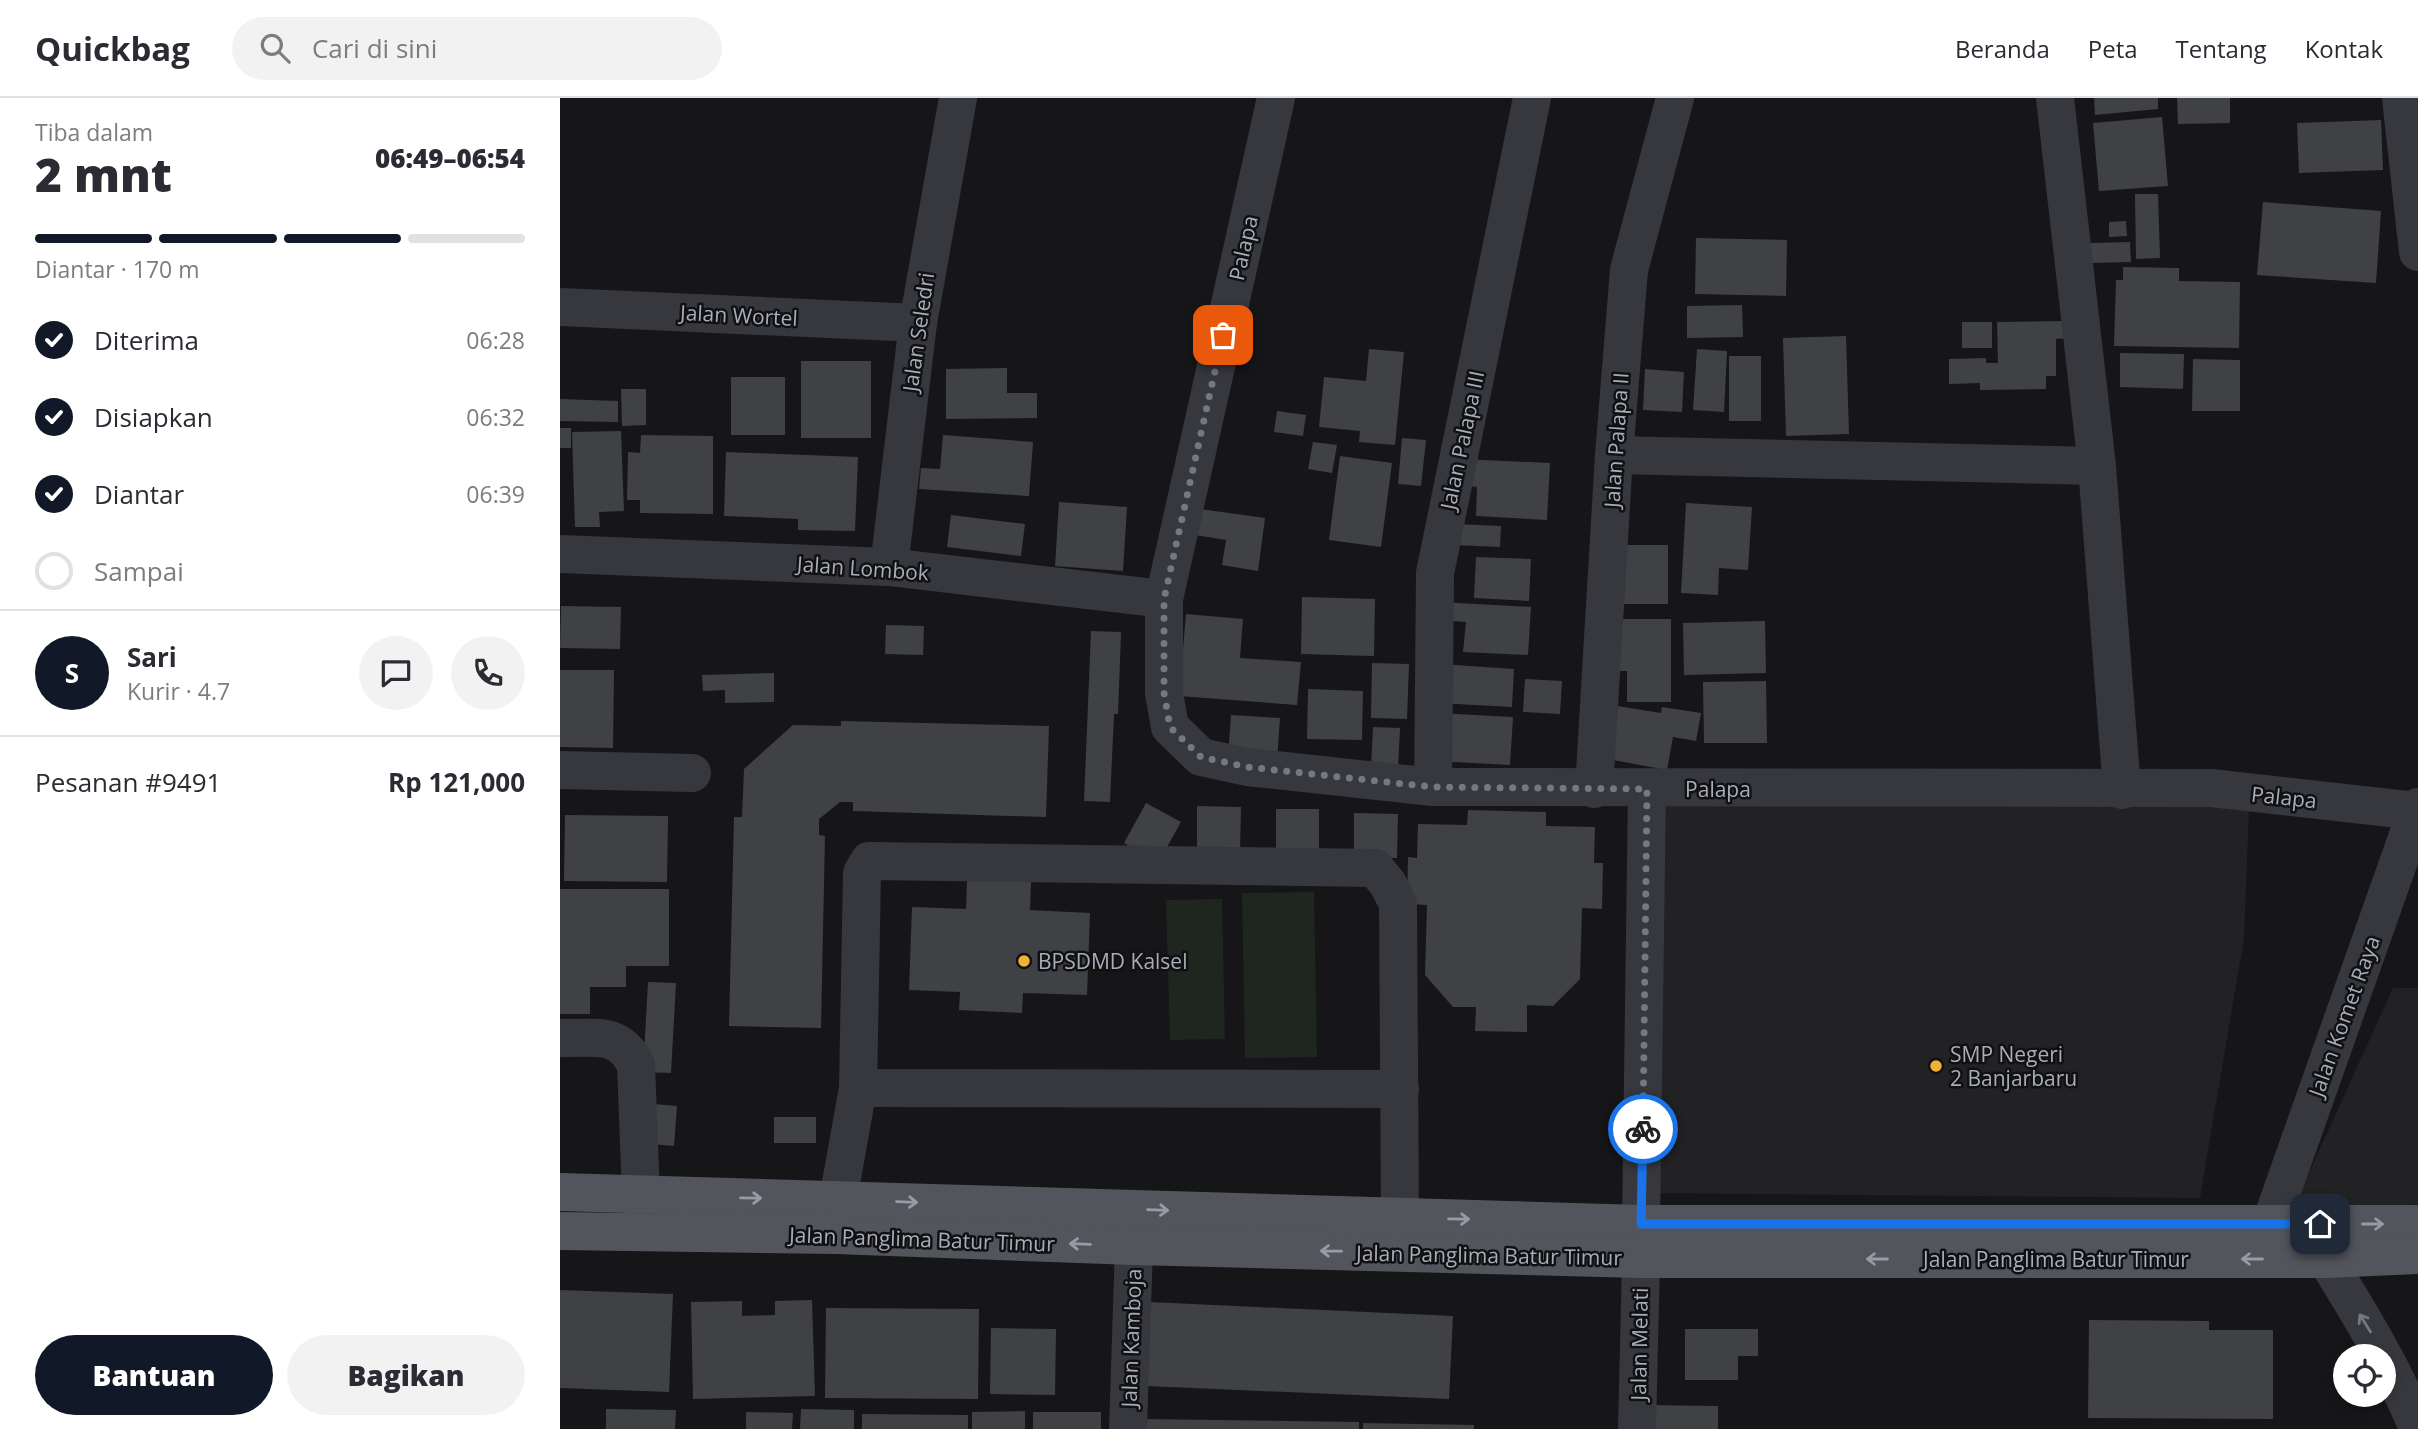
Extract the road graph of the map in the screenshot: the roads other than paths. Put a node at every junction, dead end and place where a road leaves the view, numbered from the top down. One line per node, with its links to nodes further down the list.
1 (958, 98): 9 (street, Jalan Seledri)
2 (1276, 98): 14 (street, Palapa)
3 (1532, 98): 17 (street, Jalan Palapa III)
4 (1675, 98): 10 (street, Jalan Palapa II)
5 (2054, 98): 11 (street)
6 (2401, 98): 7 (street)
7 (2417, 235)
8 (560, 307): 9 (street, Jalan Wortel)
9 (918, 323): 13 (street, Jalan Seledri)
10 (1614, 455): 11 (street); 18 (street, Jalan Palapa II)
11 (2097, 466): 20 (street)
12 (560, 554): 13 (street, Jalan Lombok)
13 (889, 568): 14 (street, Jalan Lombok)
14 (1164, 599): 17 (street, Palapa)
15 (560, 770): 16 (street)
16 (692, 773)
17 (1433, 787): 18 (street, Palapa)
18 (1594, 789): 19 (street, Palapa)
19 (1647, 789): 20 (street, Palapa); 34 (street, Jalan Melati)
20 (2122, 790): 21 (street, Palapa)
21 (2417, 809): 30 (street, Jalan Komet Raya)
22 (560, 1038): 26 (street)
23 (858, 1088): 24 (street); 24 (street); 28 (street)
24 (1400, 1089): 31 (street)
25 (560, 1192): 26 (main road, Jalan Panglima Batur Timur)
26 (641, 1195): 27 (main road, Jalan Panglima Batur Timur)
27 (706, 1215): 28 (main road, Jalan Panglima Batur Timur); 32 (main road, Jalan Panglima Batur Timur)
28 (837, 1217): 33 (main road, Jalan Panglima Batur Timur, one-way to 33); 35 (main road, Jalan Panglima Batur Timur, one-way to 28)
29 (2418, 1224): 30 (main road, Jalan Panglima Batur Timur, one-way to 29)
30 (2270, 1225): 34 (main road, Jalan Panglima Batur Timur)
31 (1387, 1229): 33 (main road, Jalan Panglima Batur Timur); 34 (main road, Jalan Panglima Batur Timur)
32 (560, 1231)
33 (1239, 1231): 35 (main road, Jalan Panglima Batur Timur)
34 (1641, 1241): 37 (main road, Jalan Panglima Batur Timur, one-way to 34); 40 (street, Jalan Melati)
35 (1134, 1246): 39 (street, Jalan Kamboja)
36 (2418, 1255): 37 (main road, Jalan Panglima Batur Timur)
37 (2326, 1259): 38 (street, one-way to 37)
38 (2418, 1427)
39 (1128, 1429)
40 (1636, 1429)

